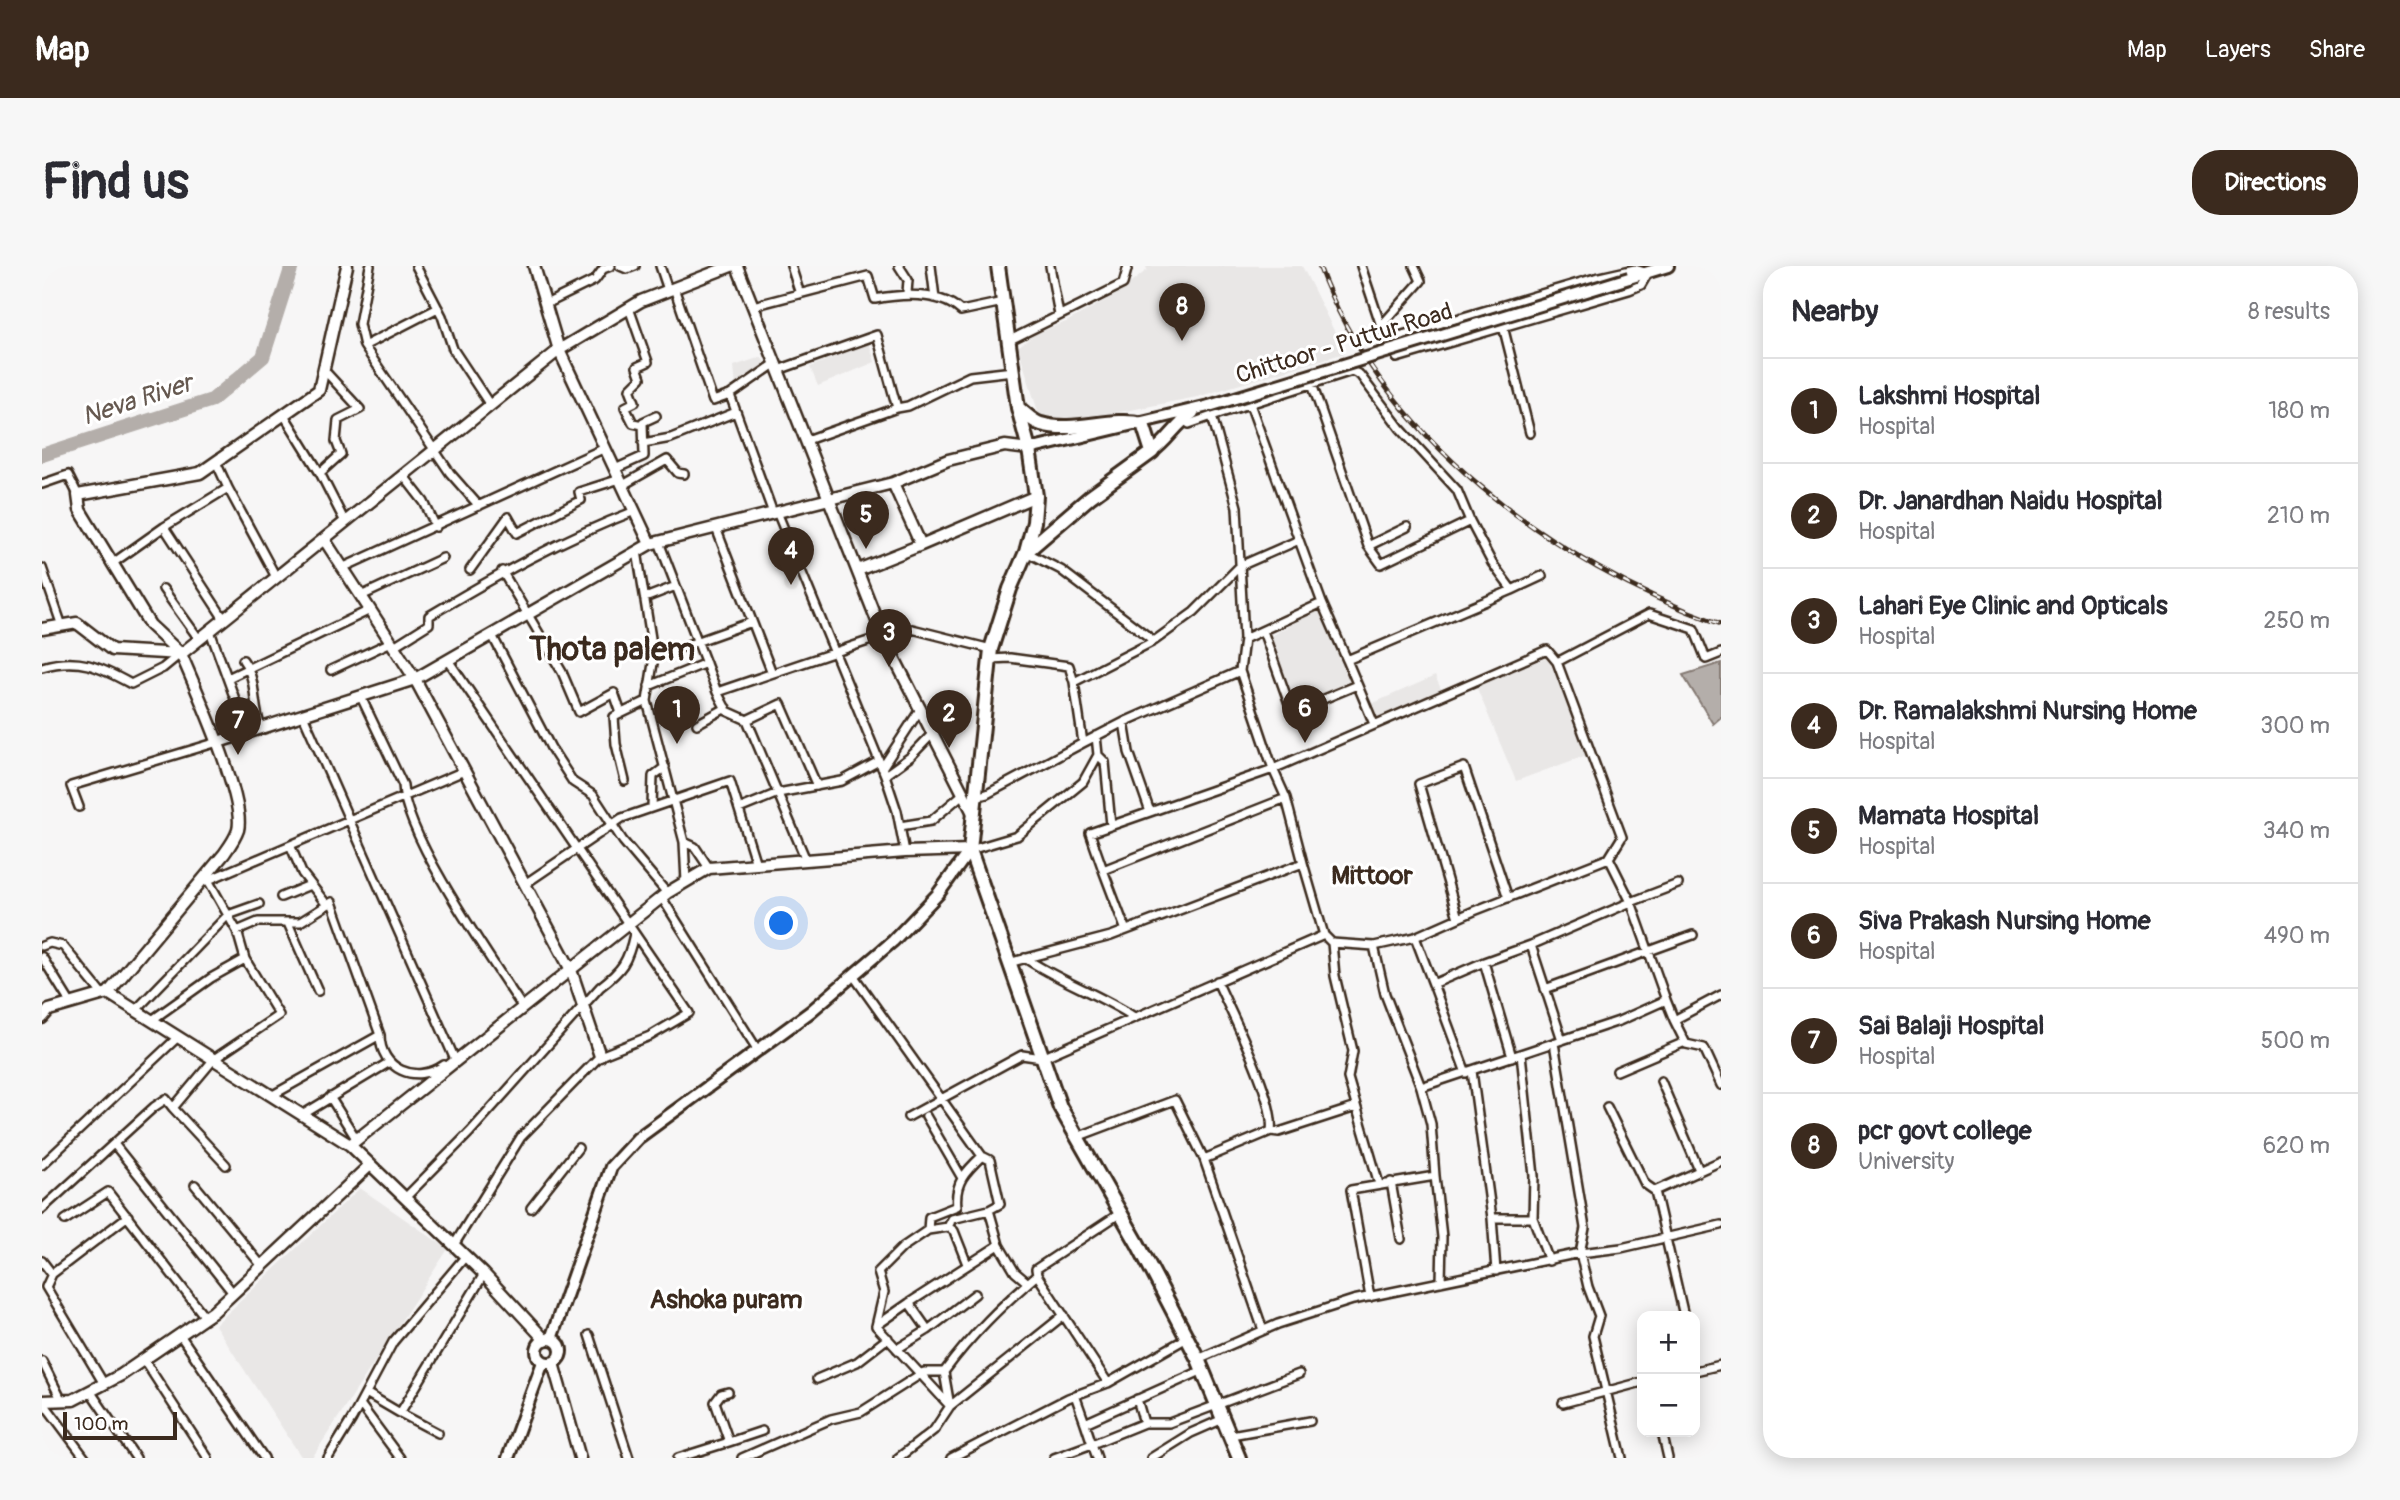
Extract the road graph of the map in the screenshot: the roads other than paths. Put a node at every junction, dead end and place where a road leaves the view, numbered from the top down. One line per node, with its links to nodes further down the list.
1 (347, 266): 39 (street)
2 (370, 266): 36 (street)
3 (416, 266): 29 (street)
4 (534, 266): 27 (street)
5 (611, 266): 27 (street)
6 (620, 266): 7 (street)
7 (635, 266)
8 (660, 266): 22 (street)
9 (731, 266): 20 (street)
10 (737, 266): 28 (street)
11 (791, 266): 24 (street)
12 (899, 266): 23 (street)
13 (931, 266): 25 (street)
14 (998, 266): 26 (highway)
15 (1050, 266): 31 (street)
16 (1128, 266): 31 (street)
17 (1361, 266): 32 (street)
18 (1414, 266): 32 (street)
19 (1668, 266): 21 (main road, Chittoor - Puttur Road)
20 (714, 269): 22 (street)
21 (1648, 272): 33 (street); 34 (street); 47 (main road, Chittoor - Puttur Road, bridge)
22 (671, 289): 30 (street); 42 (street)
23 (907, 293): 24 (street); 25 (street)
24 (800, 294): 28 (street)
25 (935, 298): 26 (street)
26 (1003, 302): 35 (highway)
27 (546, 304): 37 (street)
28 (753, 306): 38 (street)
29 (438, 308): 36 (street); 44 (street)
30 (629, 308): 37 (street); 53 (street)
31 (1059, 315): 35 (street)
32 (1381, 326): 34 (street)
33 (1503, 326): 34 (street); 54 (street)
34 (1389, 339)
35 (1009, 341): 40 (highway)
36 (364, 346): 58 (street)
37 (559, 350): 44 (street); 57 (street)
38 (777, 366): 42 (street); 45 (street); 55 (street)
39 (324, 370): 49 (street); 63 (street)
40 (1013, 370): 45 (street); 46 (highway)
41 (1312, 384): 43 (street); 76 (street); 86 (street)
42 (730, 395): 48 (street)
43 (1251, 404): 47 (street); 83 (street)
44 (490, 405): 58 (street)
45 (897, 408): 55 (street)
46 (1018, 408): 52 (highway); 59 (highway)
47 (1208, 410): 51 (main road, Chittoor - Puttur Road); 91 (street)
48 (736, 412): 56 (street); 75 (street)
49 (284, 415): 61 (street); 63 (street)
50 (656, 416): 53 (street)
51 (1180, 417): 52 (main road, Chittoor - Puttur Road); 60 (main road)
52 (1143, 424): 59 (main road, Chittoor - Puttur Road); 60 (highway)
53 (643, 425): 56 (street)
54 (1530, 433)
55 (807, 440): 72 (street)
56 (643, 443): 62 (street)
57 (605, 448): 62 (street); 73 (street)
58 (435, 449): 65 (street); 73 (street)
59 (1029, 449): 67 (street); 71 (highway)
60 (1152, 452): 88 (highway)
61 (216, 462): 69 (street); 70 (street)
62 (615, 469): 66 (street)
63 (320, 473): 77 (street)
64 (684, 474): 66 (street)
65 (403, 475): 77 (street); 79 (street)
66 (621, 482): 74 (street); 94 (street)
67 (893, 483): 72 (street); 85 (street)
68 (42, 484): 70 (street)
69 (228, 488): 78 (street); 98 (street)
70 (78, 495): 90 (street)
71 (1036, 496): 85 (street); 88 (highway)
72 (830, 499): 75 (street); 95 (street)
73 (479, 506): 79 (street)
74 (635, 511): 84 (street); 96 (street)
75 (775, 513): 81 (street); 120 (street)
76 (1470, 521): 86 (street); 101 (street)
77 (345, 522): 82 (street)
78 (164, 527): 90 (street); 107 (street)
79 (436, 527): 93 (street)
80 (1407, 527): 86 (street)
81 (716, 528): 84 (street); 108 (street)
82 (324, 539): 93 (street); 98 (street)
83 (1299, 540): 91 (street); 104 (street)
84 (655, 543): 87 (street); 99 (street)
85 (921, 545): 95 (street)
86 (1368, 546)
87 (637, 551): 103 (street); 106 (street)
88 (1026, 552): 118 (street); 123 (highway)
89 (443, 558): 102 (street)
90 (113, 563): 122 (street)
91 (1240, 566): 116 (street); 118 (street)
92 (42, 568): 109 (street)
93 (342, 568): 102 (street)
94 (470, 570)
95 (858, 570): 114 (street)
96 (502, 572): 106 (street); 119 (street)
97 (1542, 576): 101 (street)
98 (276, 577): 107 (street)
99 (676, 586): 103 (street); 117 (street)
100 (163, 589): 115 (street)
101 (1512, 590): 126 (street)
102 (361, 596): 105 (street)
103 (645, 598): 124 (street)
104 (1322, 603): 112 (street); 126 (street)
105 (370, 610): 119 (street); 128 (street)
106 (528, 614): 113 (street); 144 (street)
107 (224, 619): 111 (street)
108 (752, 622): 117 (street); 133 (street)
109 (62, 626): 110 (street); 122 (street)
110 (42, 629)
111 (210, 631): 115 (street); 134 (street)
112 (1263, 631): 116 (street); 137 (street)
113 (492, 635): 125 (street); 173 (street)
114 (883, 636): 120 (street); 123 (street); 143 (street)
115 (199, 639): 122 (street)
116 (1244, 639): 132 (street)
117 (697, 641): 124 (street); 129 (street)
118 (1154, 641): 136 (street)
119 (392, 644): 131 (street); 135 (street)
120 (833, 653): 133 (street); 158 (street)
121 (1721, 653): 127 (street)
122 (181, 654): 130 (street); 154 (street)
123 (990, 654): 136 (street); 164 (highway)
124 (654, 657): 138 (street)
125 (448, 660): 135 (street); 178 (street)
126 (1347, 660): 137 (street)
127 (1557, 662): 149 (street); 181 (street)
128 (245, 663): 134 (street); 150 (street)
129 (706, 663): 138 (street); 139 (street)
130 (42, 667)
131 (331, 670)
132 (1240, 671): 147 (street); 159 (street)
133 (772, 673): 139 (street)
134 (229, 678): 151 (street)
135 (415, 679): 140 (street); 160 (street)
136 (1074, 682): 155 (street)
137 (1357, 685): 149 (street)
138 (649, 686): 141 (street)
139 (717, 692): 142 (street)
140 (361, 696): 145 (street); 165 (street)
141 (647, 701): 144 (street); 157 (street)
142 (726, 708): 146 (street); 148 (street)
143 (921, 708): 152 (street); 158 (street)
144 (621, 713): 161 (street)
145 (303, 715): 150 (street); 172 (street)
146 (747, 720): 162 (street); 163 (street)
147 (1124, 722): 153 (street); 171 (street)
148 (697, 724)
149 (1374, 724): 159 (street)
150 (261, 728): 151 (street)
151 (247, 732): 154 (street)
152 (934, 732): 158 (street); 164 (street)
153 (1096, 736): 155 (street); 156 (street)
154 (218, 741): 168 (street); 191 (street)
155 (1083, 743): 164 (street)
156 (1098, 755): 174 (street); 179 (street)
157 (665, 767): 167 (street); 169 (street)
158 (882, 768): 162 (street); 175 (street)
159 (1273, 769): 166 (street); 171 (street)
160 (464, 771): 165 (street); 189 (street)
161 (625, 781)
162 (817, 786): 163 (street)
163 (778, 793): 170 (street); 182 (street)
164 (969, 795): 175 (street); 179 (highway)
165 (403, 798): 172 (street); 230 (street)
166 (1286, 798): 183 (street); 186 (street)
167 (674, 800): 169 (street); 170 (street); 176 (street)
168 (79, 807)
169 (652, 807): 173 (street)
170 (739, 809): 184 (street)
171 (1150, 812): 174 (street)
172 (349, 821): 177 (street); 245 (street)
173 (612, 824): 178 (street); 193 (street)
174 (1111, 825): 186 (street)
175 (900, 826): 180 (street)
176 (684, 842): 185 (street); 188 (street)
177 (291, 847): 187 (street); 192 (street)
178 (577, 848): 189 (street); 202 (street)
179 (970, 850): 180 (street); 218 (highway); 220 (main road)
180 (905, 852): 182 (street)
181 (1609, 858): 195 (street); 196 (street)
182 (806, 860): 184 (street)
183 (1303, 863): 203 (street); 206 (street)
184 (756, 864): 185 (street)
185 (709, 868): 188 (street)
186 (1103, 870): 203 (street)
187 (208, 880): 191 (street); 199 (street)
188 (686, 882): 193 (street)
189 (525, 884): 219 (street)
190 (1678, 884): 196 (street)
191 (195, 885): 225 (street)
192 (310, 885): 194 (street); 198 (street)
193 (665, 895): 202 (street); 240 (street)
194 (281, 897)
195 (1508, 898): 200 (street); 200 (street)
196 (1631, 902): 210 (street); 213 (street)
197 (259, 904): 199 (street)
198 (327, 905): 201 (street); 236 (street)
199 (228, 915): 204 (street); 232 (street)
200 (1458, 918): 208 (street)
201 (288, 923): 204 (street); 224 (street)
202 (628, 925): 205 (street); 219 (street)
203 (1125, 928): 215 (street)
204 (237, 930): 216 (street)
205 (634, 934): 229 (street); 241 (street)
206 (1324, 935): 209 (street); 221 (street)
207 (1693, 935): 213 (street)
208 (1415, 937): 212 (street); 222 (street)
209 (1332, 943): 212 (street); 255 (street)
210 (1531, 945): 217 (street); 223 (street)
211 (42, 946): 225 (street)
212 (1374, 946): 251 (street)
213 (1649, 953): 223 (street); 227 (street)
214 (42, 957): 228 (street)
215 (1025, 958): 218 (street); 233 (street)
216 (245, 959): 234 (street); 244 (street)
217 (1484, 962): 222 (street); 242 (street)
218 (1007, 963): 243 (highway)
219 (571, 970): 229 (street); 230 (street)
220 (853, 975): 240 (main road); 254 (street)
221 (1217, 981): 233 (street); 261 (street)
222 (1433, 984): 248 (street)
223 (1545, 989): 238 (street)
224 (318, 991)
225 (106, 994): 228 (street); 232 (street)
226 (1721, 995): 235 (street)
227 (1666, 1000): 235 (street); 238 (street)
228 (71, 1004): 231 (street)
229 (583, 1006): 241 (street); 279 (street)
230 (523, 1008): 245 (street)
231 (44, 1010)
232 (136, 1010): 234 (street)
233 (1133, 1017): 243 (street)
234 (152, 1020): 237 (street)
235 (1674, 1020): 239 (street)
236 (380, 1035): 246 (street); 252 (street)
237 (178, 1037): 244 (street); 269 (street)
238 (1558, 1042): 242 (street); 295 (street)
239 (1685, 1042): 247 (street); 250 (street)
240 (757, 1049): 321 (main road)
241 (600, 1056): 293 (street)
242 (1517, 1056): 248 (street); 285 (street)
243 (1042, 1058): 254 (street); 262 (highway)
244 (214, 1059): 252 (street); 257 (street)
245 (455, 1060): 246 (street); 263 (street)
246 (388, 1063): 253 (street)
247 (1617, 1071)
248 (1469, 1072): 251 (street); 286 (street)
249 (1661, 1081): 272 (street)
250 (1721, 1085)
251 (1421, 1087): 273 (street)
252 (271, 1096): 258 (street)
253 (330, 1097): 258 (street); 263 (street)
254 (943, 1098): 260 (street); 266 (street)
255 (1356, 1107): 261 (street); 276 (street)
256 (1607, 1107): 278 (street)
257 (173, 1108): 264 (street); 270 (street)
258 (302, 1115): 263 (street)
259 (926, 1116): 274 (street)
260 (908, 1117)
261 (1271, 1131): 267 (street)
262 (1077, 1137): 267 (street); 283 (highway)
263 (354, 1143): 271 (street)
264 (114, 1144): 281 (street); 307 (street)
265 (578, 1149): 280 (street)
266 (982, 1156): 274 (street); 282 (street)
267 (1204, 1159): 316 (street)
268 (1721, 1161): 272 (street)
269 (42, 1165)
270 (226, 1165)
271 (370, 1165): 279 (street); 300 (street)
272 (1699, 1170): 278 (street)
273 (1435, 1176): 275 (street); 305 (street)
274 (962, 1178): 290 (street)
275 (1391, 1182): 276 (street); 292 (street)
276 (1379, 1184): 309 (street)
277 (195, 1185): 300 (street)
278 (1655, 1191): 291 (street)
279 (405, 1198): 293 (street)
280 (531, 1208)
281 (42, 1209)
282 (989, 1210): 289 (street); 294 (street)
283 (1119, 1214): 304 (street); 320 (highway)
284 (128, 1216): 287 (street); 302 (street); 313 (street)
285 (1533, 1217): 286 (street); 298 (street)
286 (1492, 1218): 301 (street)
287 (65, 1220)
288 (1721, 1225): 291 (street)
289 (948, 1227): 290 (street); 299 (street)
290 (928, 1230): 314 (street)
291 (1667, 1237): 295 (street); 311 (street)
292 (1401, 1239)
293 (454, 1245): 296 (street)
294 (999, 1245): 299 (street); 306 (street)
295 (1580, 1253): 298 (street); 338 (street)
296 (465, 1256): 303 (street); 339 (street)
297 (42, 1261): 302 (street)
298 (1549, 1261): 301 (street)
299 (967, 1264): 310 (street)
300 (262, 1266): 307 (street)
301 (1496, 1271): 305 (street)
302 (52, 1274): 335 (street)
303 (484, 1274): 321 (street); 348 (street)
304 (1037, 1275): 306 (street); 312 (street)
305 (1441, 1282): 309 (street)
306 (1028, 1283): 329 (street)
307 (233, 1293): 313 (street)
308 (975, 1294): 315 (street)
309 (1370, 1297): 316 (street)
310 (909, 1303): 314 (street); 315 (street)
311 (1683, 1311)
312 (1064, 1315): 333 (street); 347 (street)
313 (205, 1317): 317 (street)
314 (876, 1326): 319 (street)
315 (928, 1330): 322 (street)
316 (1263, 1331): 326 (street)
317 (180, 1335): 323 (street); 363 (street)
318 (589, 1335): 367 (street)
319 (888, 1338): 322 (street); 332 (street)
320 (1187, 1338): 326 (highway); 333 (street)
321 (548, 1340): 325 (main road); 325 (main road)
322 (897, 1349): 331 (street)
323 (144, 1360): 335 (street); 362 (street)
324 (42, 1361): 342 (street)
325 (548, 1362): 365 (main road); 366 (street)
326 (1201, 1364): 341 (street); 344 (highway)
327 (1721, 1365): 328 (street)
328 (1700, 1368)
329 (944, 1372): 331 (street); 347 (street)
330 (1299, 1374): 344 (street)
331 (919, 1375): 347 (street); 369 (street)
332 (817, 1379)
333 (1108, 1382): 340 (street)
334 (1637, 1383): 338 (street)
335 (104, 1384): 336 (street)
336 (90, 1391): 342 (street); 361 (street)
337 (728, 1392): 357 (street)
338 (1608, 1392): 345 (street); 376 (street)
339 (366, 1393): 346 (street); 348 (street)
340 (1075, 1395): 351 (street); 371 (street)
341 (1137, 1399): 351 (street); 352 (street)
342 (62, 1401): 343 (street)
343 (43, 1402): 360 (street)
344 (1217, 1402): 349 (highway); 352 (street)
345 (1563, 1403)
346 (360, 1404): 359 (street); 364 (street)
347 (950, 1406): 370 (street)
348 (400, 1413): 354 (street)
349 (1224, 1419): 355 (highway); 374 (street)
350 (1310, 1422): 355 (street)
351 (1085, 1423): 358 (street)
352 (1144, 1423): 358 (street)
353 (762, 1431): 357 (street)
354 (438, 1433)
355 (1231, 1435): 375 (highway)
356 (1663, 1437): 377 (street)
357 (729, 1442): 368 (street)
358 (1092, 1444): 372 (street); 373 (street)
359 (330, 1457)
360 (85, 1458)
361 (136, 1458)
362 (208, 1458)
363 (264, 1458)
364 (400, 1458)
365 (508, 1458)
366 (580, 1458)
367 (629, 1458)
368 (678, 1458)
369 (742, 1458)
370 (898, 1458)
371 (951, 1458)
372 (1054, 1458)
373 (1097, 1458)
374 (1151, 1458)
375 (1239, 1458)
376 (1622, 1458)
377 (1668, 1458)

